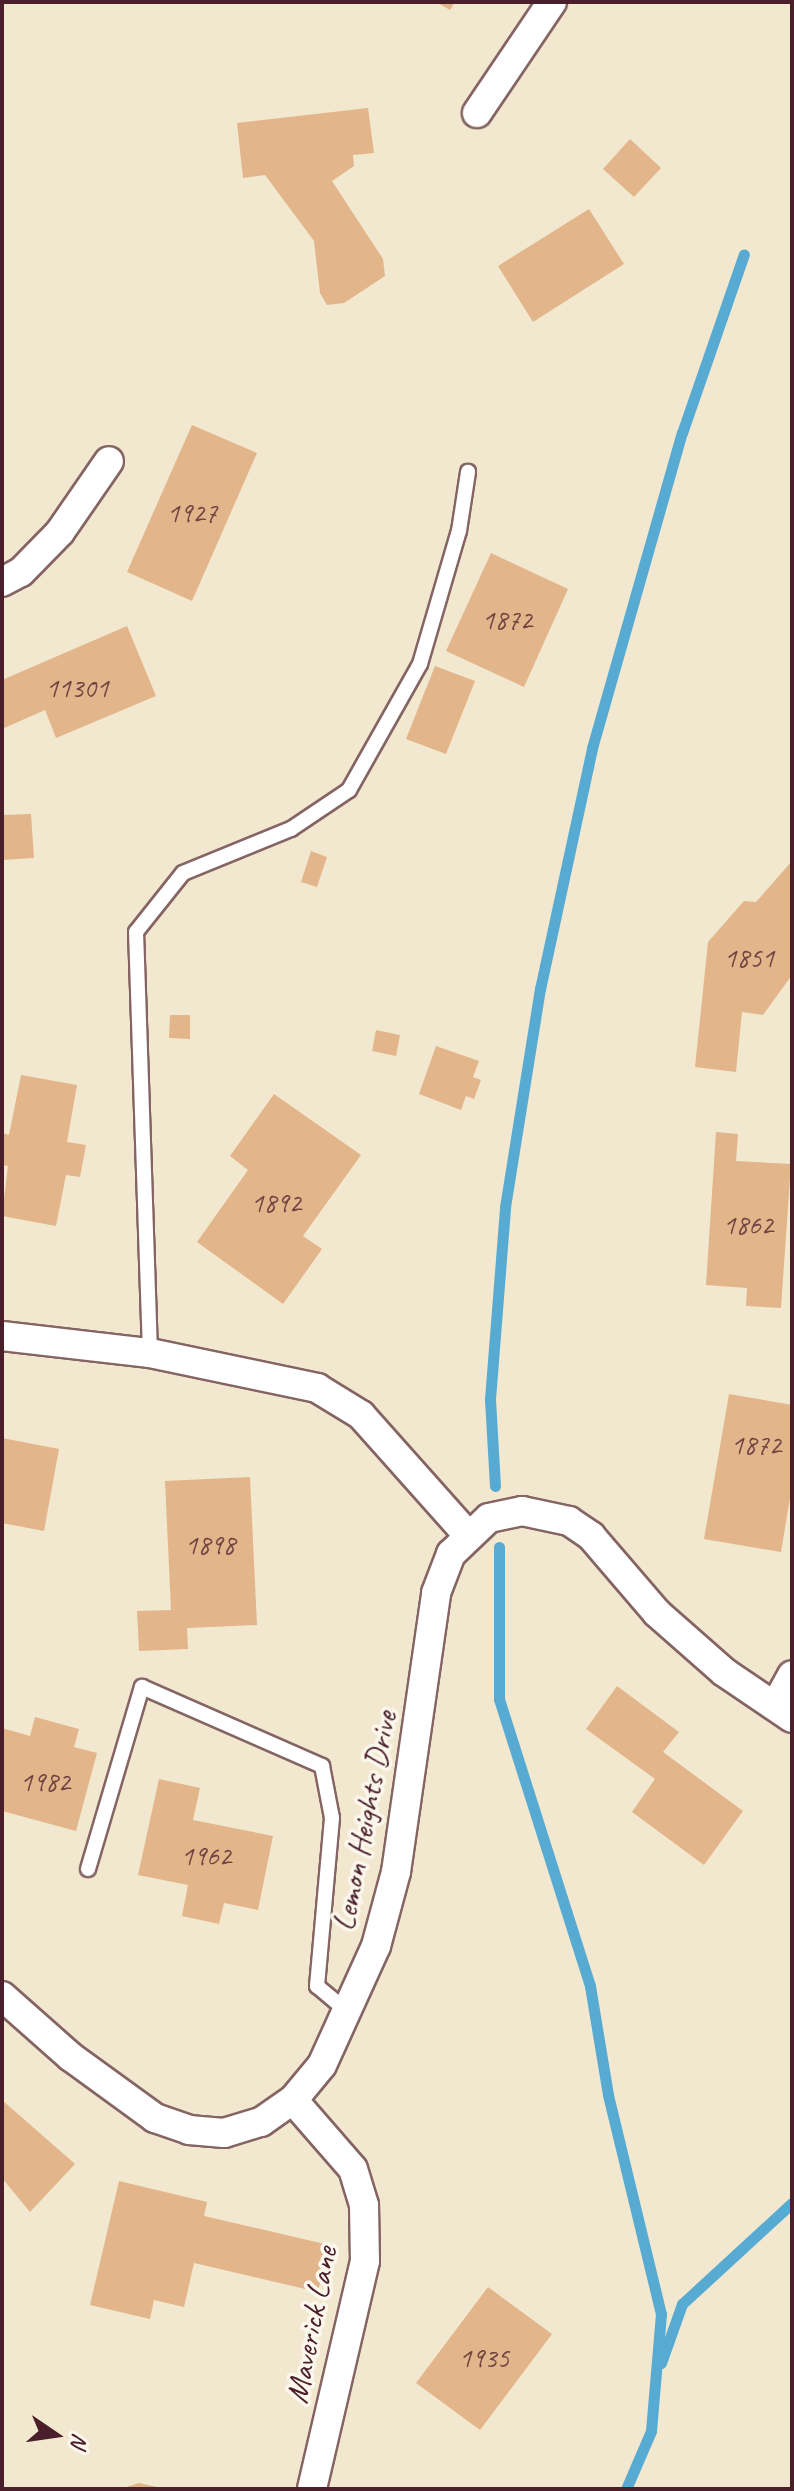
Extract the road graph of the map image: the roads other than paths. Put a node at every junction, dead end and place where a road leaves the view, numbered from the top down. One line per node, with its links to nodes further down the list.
1 (552, 2): 2 (street)
2 (477, 113)
3 (109, 461): 5 (street)
4 (468, 472): 7 (lane)
5 (2, 582)
6 (2, 1336): 7 (street)
7 (150, 1353): 8 (street)
8 (468, 1535): 10 (street, Lemon Heights Drive); 13 (street, Lemon Heights Drive)
9 (792, 1675): 10 (street)
10 (783, 1712)
11 (88, 1869): 13 (lane)
12 (2, 1996): 14 (street, Lemon Heights Drive)
13 (349, 2012): 14 (street, Lemon Heights Drive)
14 (293, 2100): 15 (street, Maverick Lane)
15 (312, 2489)

